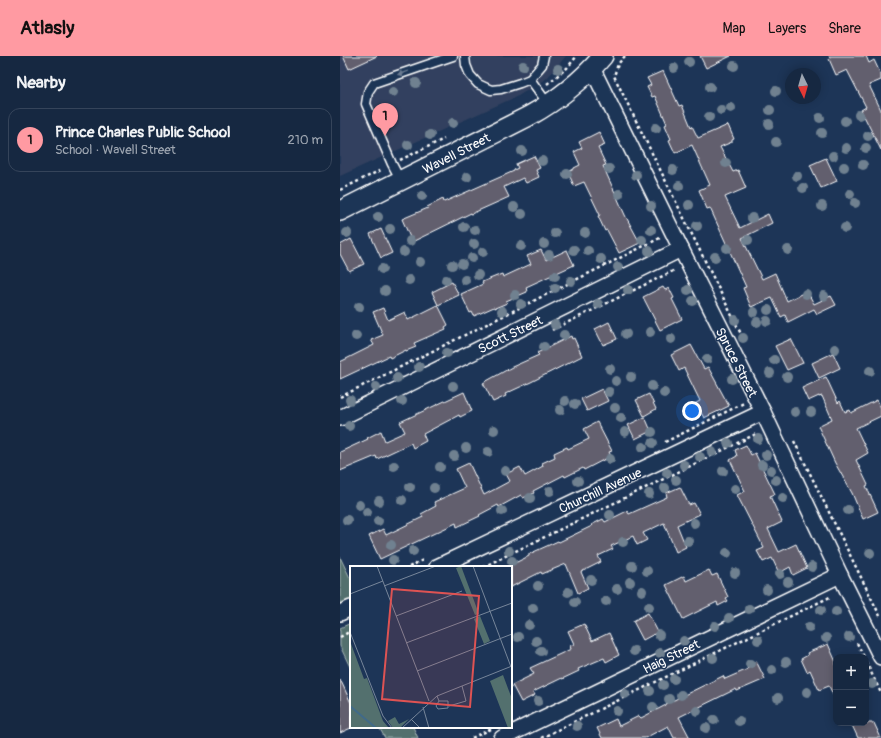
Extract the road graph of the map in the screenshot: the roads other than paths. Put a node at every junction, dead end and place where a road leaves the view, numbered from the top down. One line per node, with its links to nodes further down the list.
1 (454, 56): 7 (lane, one-way to 7)
2 (465, 56): 5 (lane)
3 (544, 56): 5 (lane)
4 (597, 62): 6 (street, Wavell Street); 9 (street, Spruce Street)
5 (530, 79): 6 (lane)
6 (544, 98): 7 (street, Wavell Street)
7 (401, 181): 8 (street, Wavell Street)
8 (340, 211)
9 (681, 249): 10 (street, Spruce Street); 11 (street, Scott Street)
10 (763, 412): 12 (street, Churchill Avenue); 13 (street, Spruce Street)
11 (340, 418)
12 (439, 566)
13 (840, 575): 16 (street, Spruce Street); 17 (street, Haig Street)
14 (350, 608): 15 (street)
15 (340, 613)
16 (881, 657)
17 (502, 738)

